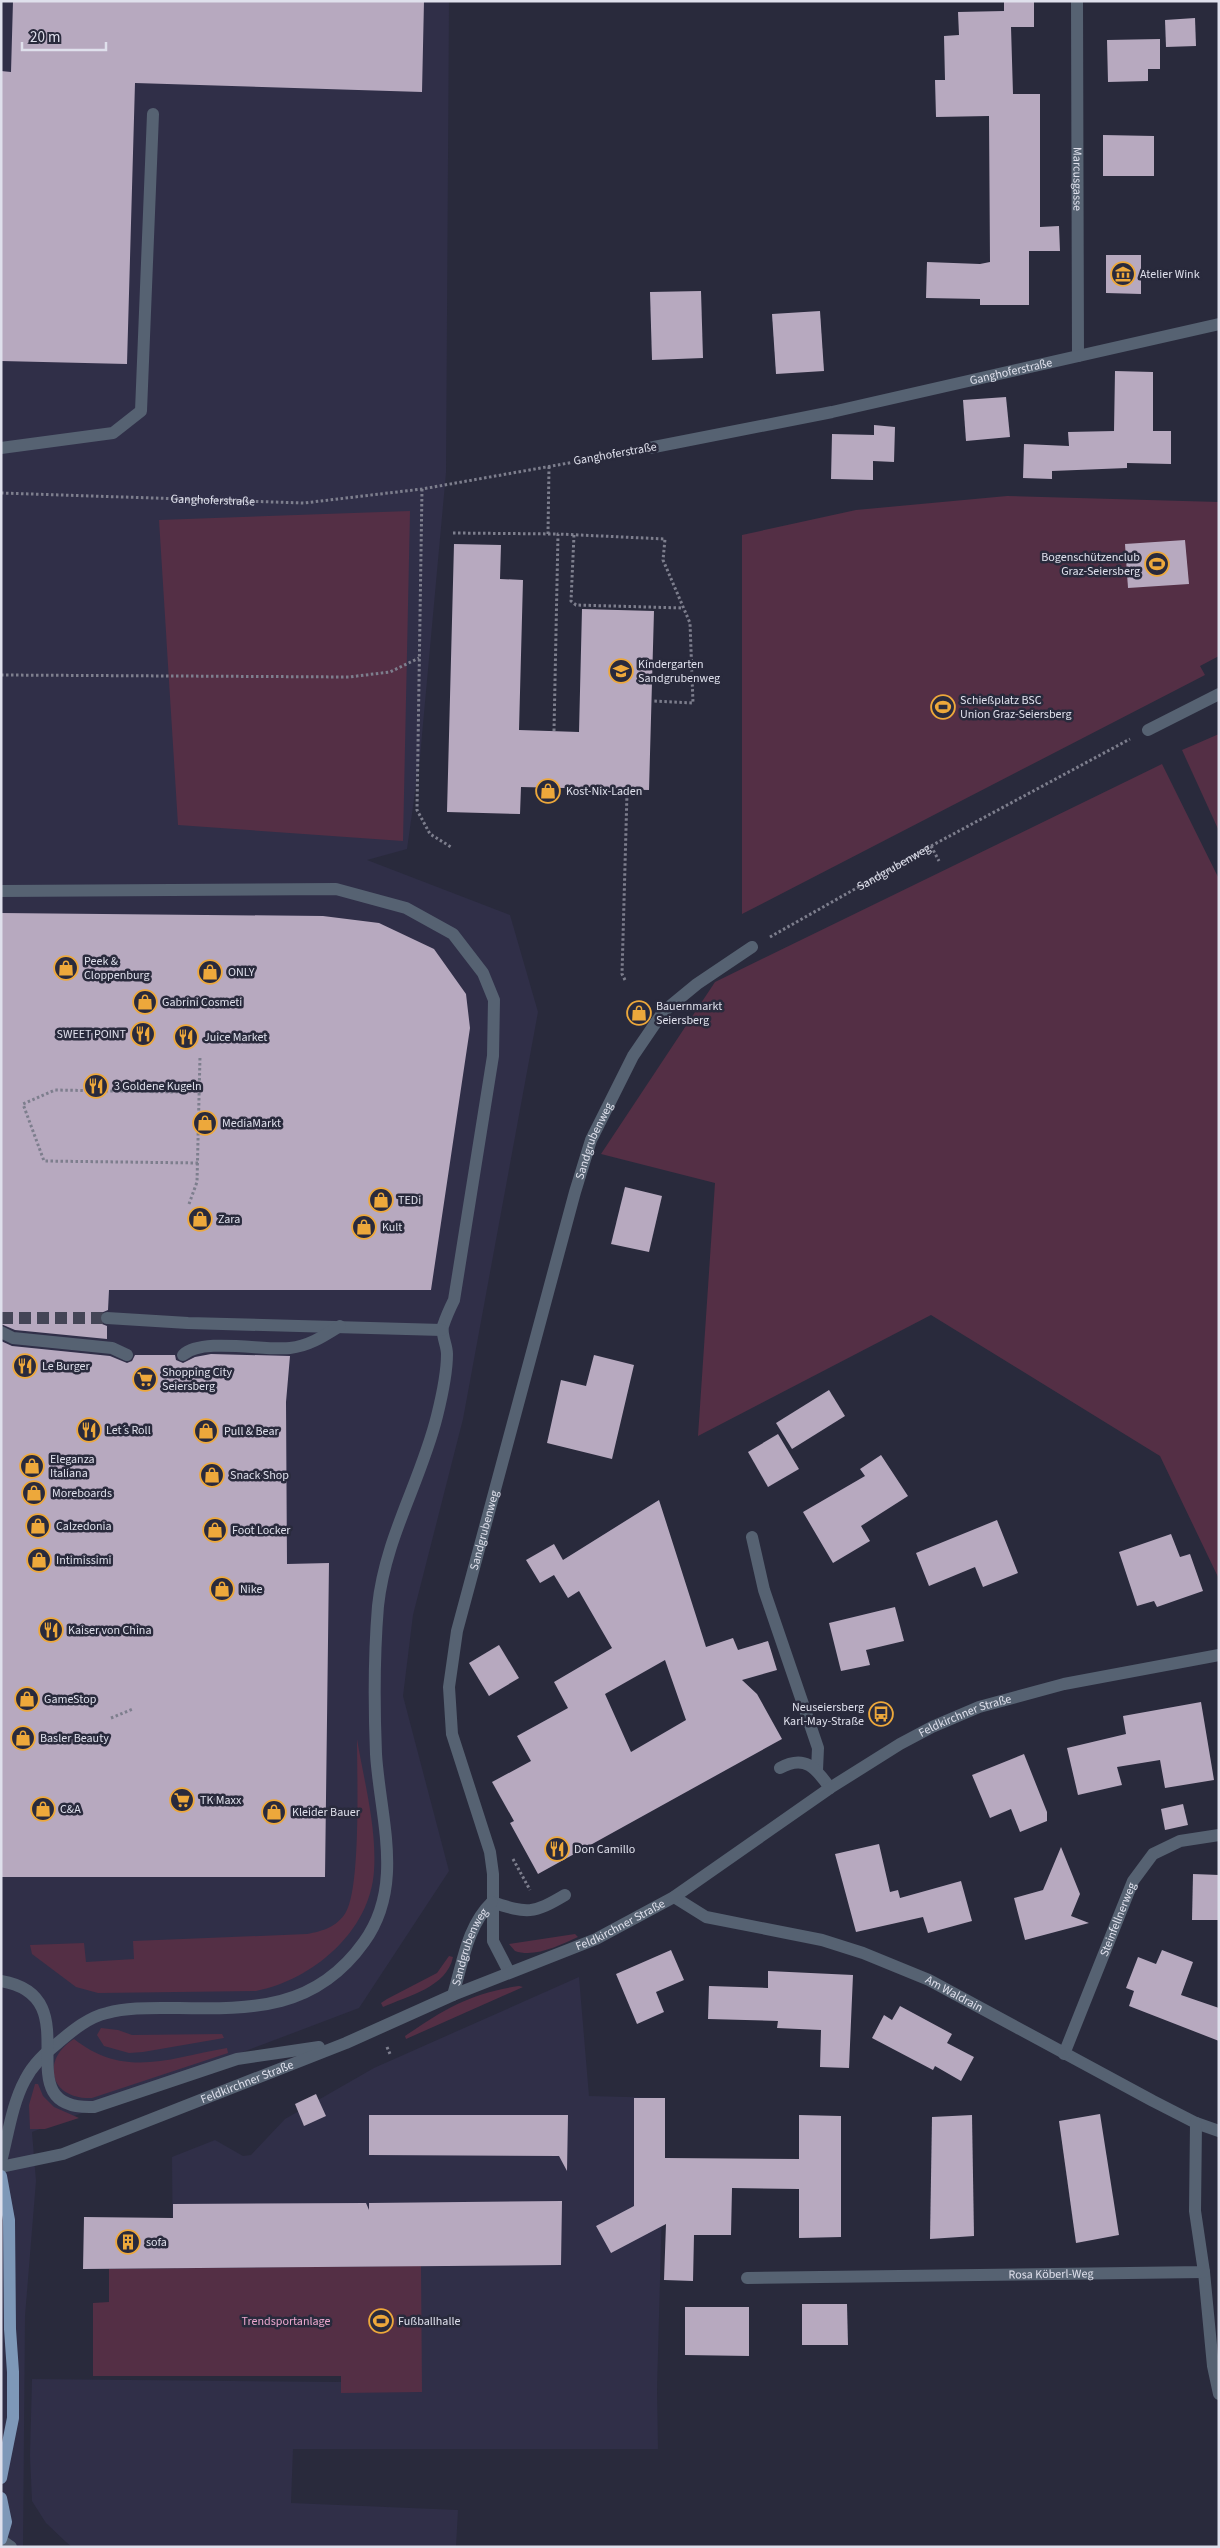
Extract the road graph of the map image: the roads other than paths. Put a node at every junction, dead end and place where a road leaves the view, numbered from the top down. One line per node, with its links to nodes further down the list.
1 (1077, 1): 4 (street, Marcusgasse)
2 (153, 114): 5 (street)
3 (1219, 324): 4 (street, Ganghoferstraße)
4 (1078, 356): 6 (street, Ganghoferstraße)
5 (1, 448)
6 (649, 448)
7 (1219, 694): 8 (street)
8 (1148, 730)
9 (1, 891): 13 (street)
10 (752, 947): 25 (street, Sandgrubenweg)
11 (107, 1318): 12 (street)
12 (340, 1326): 13 (street); 16 (street)
13 (442, 1330): 30 (street)
14 (1, 1332): 15 (street)
15 (127, 1355)
16 (183, 1355)
17 (752, 1538): 20 (street)
18 (1219, 1655): 21 (street, Feldkirchner Straße)
19 (780, 1768): 20 (street)
20 (817, 1770): 21 (street)
21 (830, 1788): 24 (street, Feldkirchner Straße)
22 (1219, 1835): 31 (street, Steinfellnerweg)
23 (565, 1895): 25 (street)
24 (674, 1897): 26 (street, Feldkirchner Straße); 31 (street, Am Waldrain)
25 (492, 1902): 26 (street, Sandgrubenweg); 28 (street, Sandgrubenweg)
26 (509, 1972): 28 (street, Feldkirchner Straße)
27 (1, 1981): 30 (street)
28 (453, 1995): 29 (street, Feldkirchner Straße)
29 (346, 2043): 30 (street); 35 (street, Feldkirchner Straße)
30 (46, 2052): 34 (street)
31 (1064, 2054): 32 (street, Am Waldrain)
32 (1196, 2123): 33 (street, Am Waldrain); 37 (street)
33 (1219, 2131)
34 (1, 2162)
35 (1, 2167)
36 (1, 2176): 40 (main road)
37 (1204, 2272): 38 (street, Rosa Köberl-Weg); 39 (street)
38 (747, 2278)
39 (1219, 2394)
40 (1, 2478)
41 (1, 2498): 42 (main road)
42 (1, 2540): 43 (street)
43 (10, 2547)

